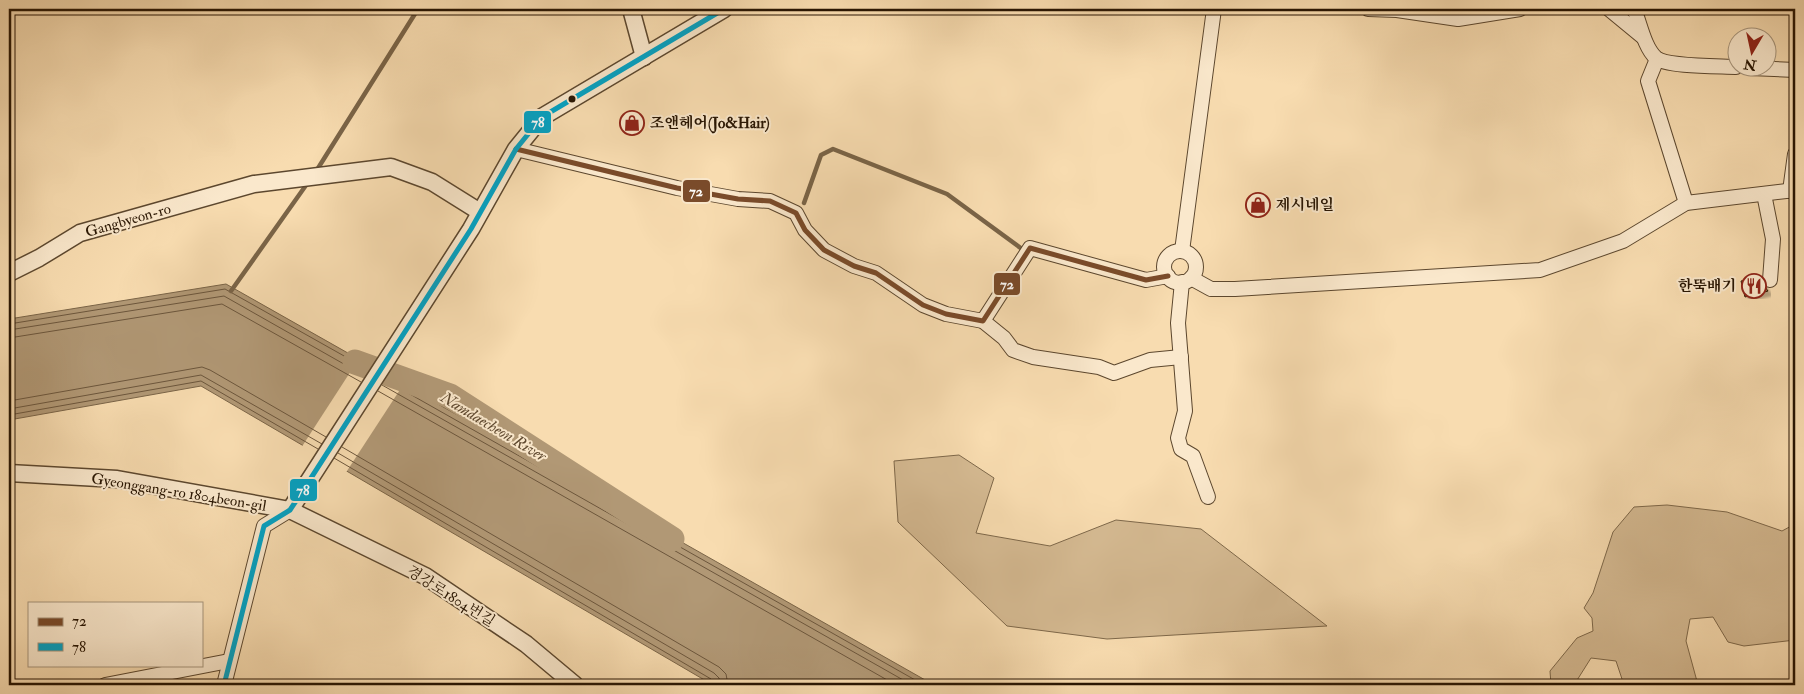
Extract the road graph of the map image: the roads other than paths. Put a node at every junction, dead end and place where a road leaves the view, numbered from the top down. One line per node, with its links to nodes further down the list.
1 (630, 9): 9 (street)
2 (724, 9): 9 (street)
3 (1214, 9): 20 (street)
4 (1368, 9): 5 (street)
5 (1520, 9)
6 (1609, 9): 8 (street)
7 (1634, 9): 8 (street)
8 (1646, 39): 10 (street)
9 (644, 57): 14 (street)
10 (1657, 59): 11 (street); 18 (street)
11 (1726, 66)
12 (1776, 69): 13 (street)
13 (1795, 70)
14 (516, 149): 19 (street); 25 (street)
15 (1795, 154): 16 (street)
16 (1794, 192): 17 (street)
17 (1764, 194): 18 (street); 24 (street)
18 (1686, 203): 23 (street)
19 (480, 212): 21 (street, Gangbyeon-ro); 29 (street)
20 (1182, 251): 22 (street); 23 (street)
21 (9, 273)
22 (1168, 276): 23 (street); 25 (street)
23 (1186, 280): 26 (street)
24 (1770, 280)
25 (983, 321): 26 (street)
26 (1181, 357): 28 (street)
27 (9, 473): 29 (street, Gyeonggang-ro 1804beon-gil)
28 (1208, 497)
29 (290, 510): 30 (street); 33 (street, 경강로1804번길)
30 (229, 661): 31 (street); 32 (street)
31 (105, 685)
32 (224, 685)
33 (575, 685)

